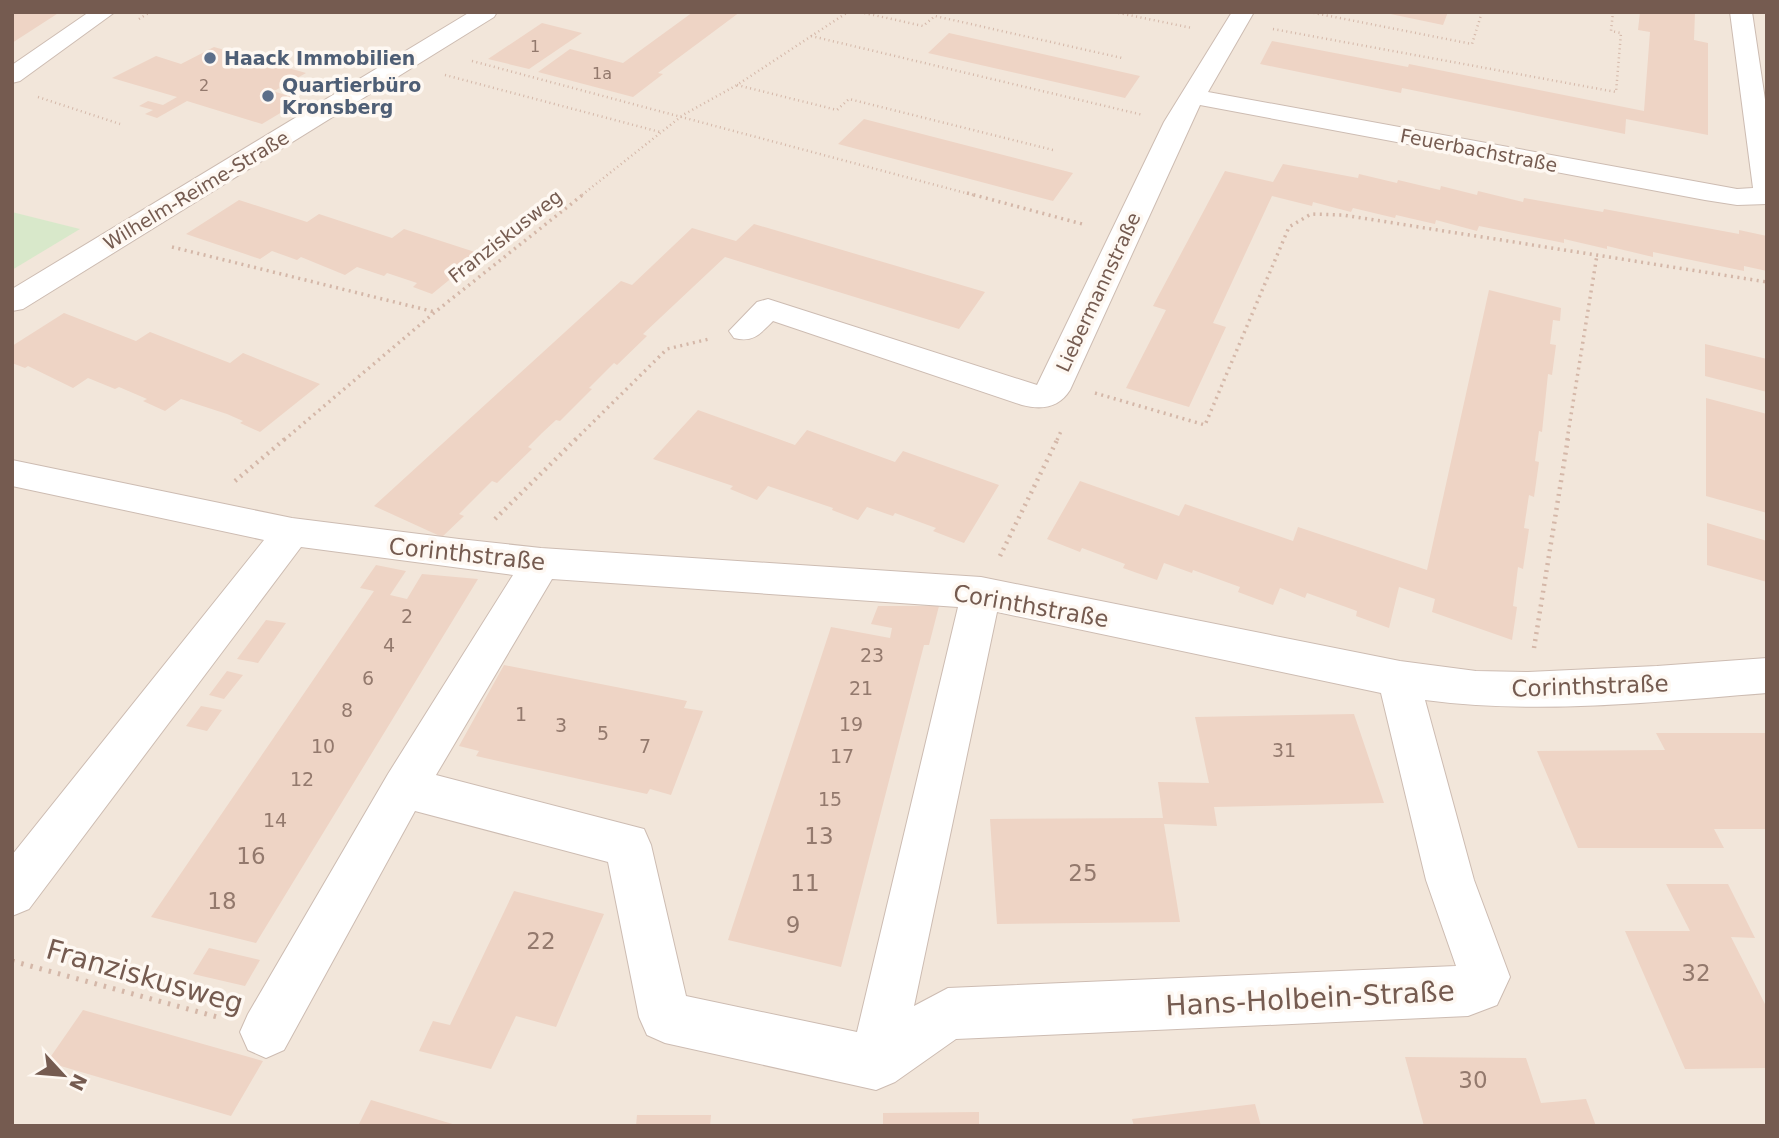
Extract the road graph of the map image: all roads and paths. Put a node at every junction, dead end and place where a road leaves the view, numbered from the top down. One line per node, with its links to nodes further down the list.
1 (104, 12): 16 (street)
2 (486, 12): 13 (street, Wilhelm-Reime-Straße)
3 (848, 12): 12 (path, Franziskusweg)
4 (860, 12): 14 (path)
5 (1114, 12): 11 (path)
6 (1309, 12): 7 (path)
7 (1482, 12)
8 (1614, 12): 10 (path)
9 (1741, 12): 25 (street)
10 (1240, 17): 19 (street, Liebermannstraße)
11 (1186, 27)
12 (810, 36): 17 (path, Franziskusweg); 20 (path)
13 (427, 49): 15 (street, Wilhelm-Reime-Straße); 21 (path)
14 (1122, 58)
15 (402, 64): 23 (path); 28 (street, Wilhelm-Reime-Straße)
16 (13, 75)
17 (737, 85): 21 (path, Franziskusweg); 24 (path)
18 (37, 96): 22 (path)
19 (1192, 96): 26 (street, Feuerbachstraße); 34 (street, Liebermannstraße)
20 (1124, 111)
21 (683, 115): 23 (path, Franziskusweg); 27 (path)
22 (120, 124)
23 (661, 132): 32 (path, Franziskusweg)
24 (1053, 150)
25 (1767, 190)
26 (1767, 196)
27 (1068, 220)
28 (124, 233): 31 (street, Wilhelm-Reime-Straße); 32 (path)
29 (1597, 255): 30 (path); 34 (path); 43 (path)
30 (1767, 282)
31 (12, 302)
32 (435, 312): 36 (path, Franziskusweg)
33 (745, 331): 34 (street, Liebermannstraße); 38 (path)
34 (1051, 389): 40 (path)
35 (12, 473): 36 (street, Corinthstraße)
36 (202, 513): 37 (street, Corinthstraße)
37 (292, 532): 38 (street, Corinthstraße); 45 (street)
38 (459, 554): 39 (street, Corinthstraße)
39 (541, 563): 40 (street, Corinthstraße); 44 (street)
40 (981, 593): 42 (street, Corinthstraße); 48 (street)
41 (1767, 676): 43 (street, Corinthstraße)
42 (1400, 679): 43 (street, Corinthstraße); 48 (street, Hans-Holbein-Straße)
43 (1528, 690)
44 (404, 788): 47 (street); 48 (street)
45 (12, 893)
46 (12, 961): 47 (path, Franziskusweg)
47 (266, 1032)
48 (876, 1063)

